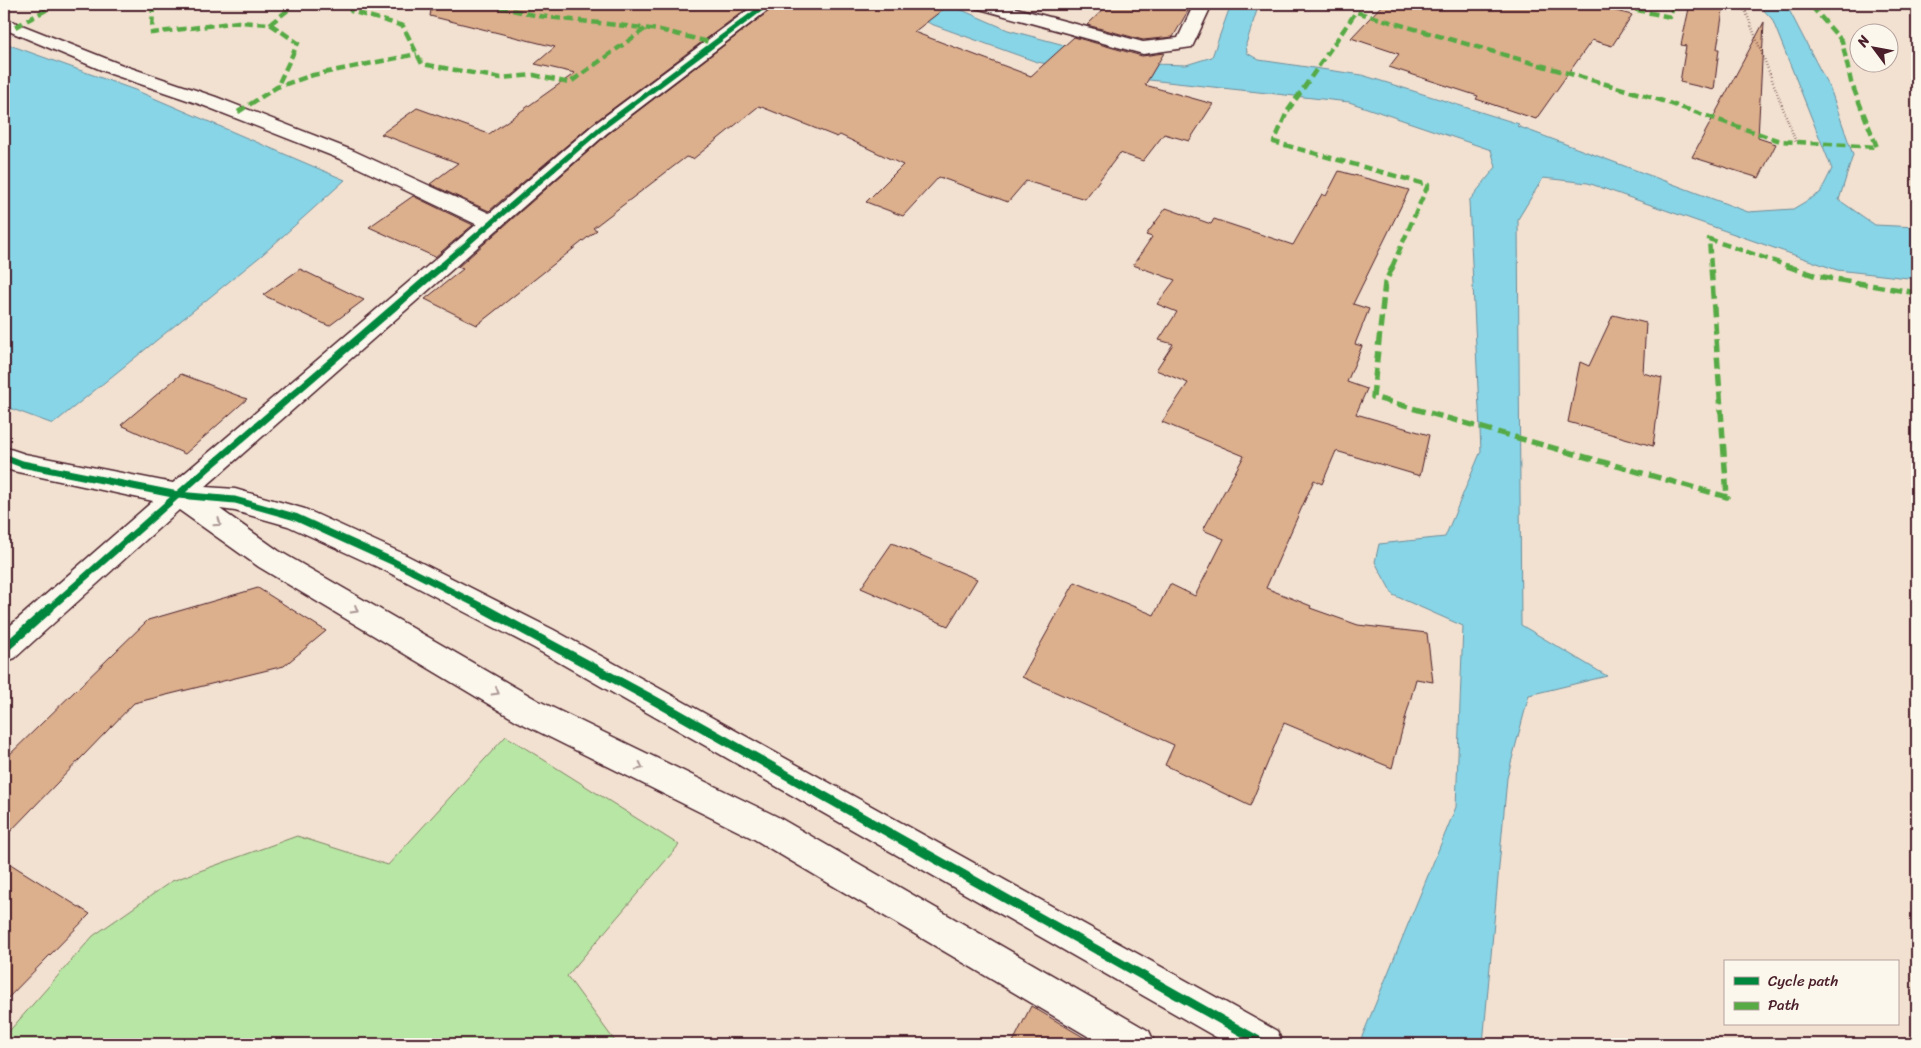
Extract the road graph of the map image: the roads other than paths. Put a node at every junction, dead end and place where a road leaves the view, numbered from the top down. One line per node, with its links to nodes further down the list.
1 (767, 4): 5 (street)
2 (982, 4): 3 (street)
3 (1203, 4)
4 (4, 23): 5 (street)
5 (492, 223): 7 (street)
6 (4, 457): 7 (street)
7 (178, 495): 8 (street); 9 (street, one-way to 9); 10 (street)
8 (4, 649)
9 (1136, 1044)
10 (1264, 1044)

